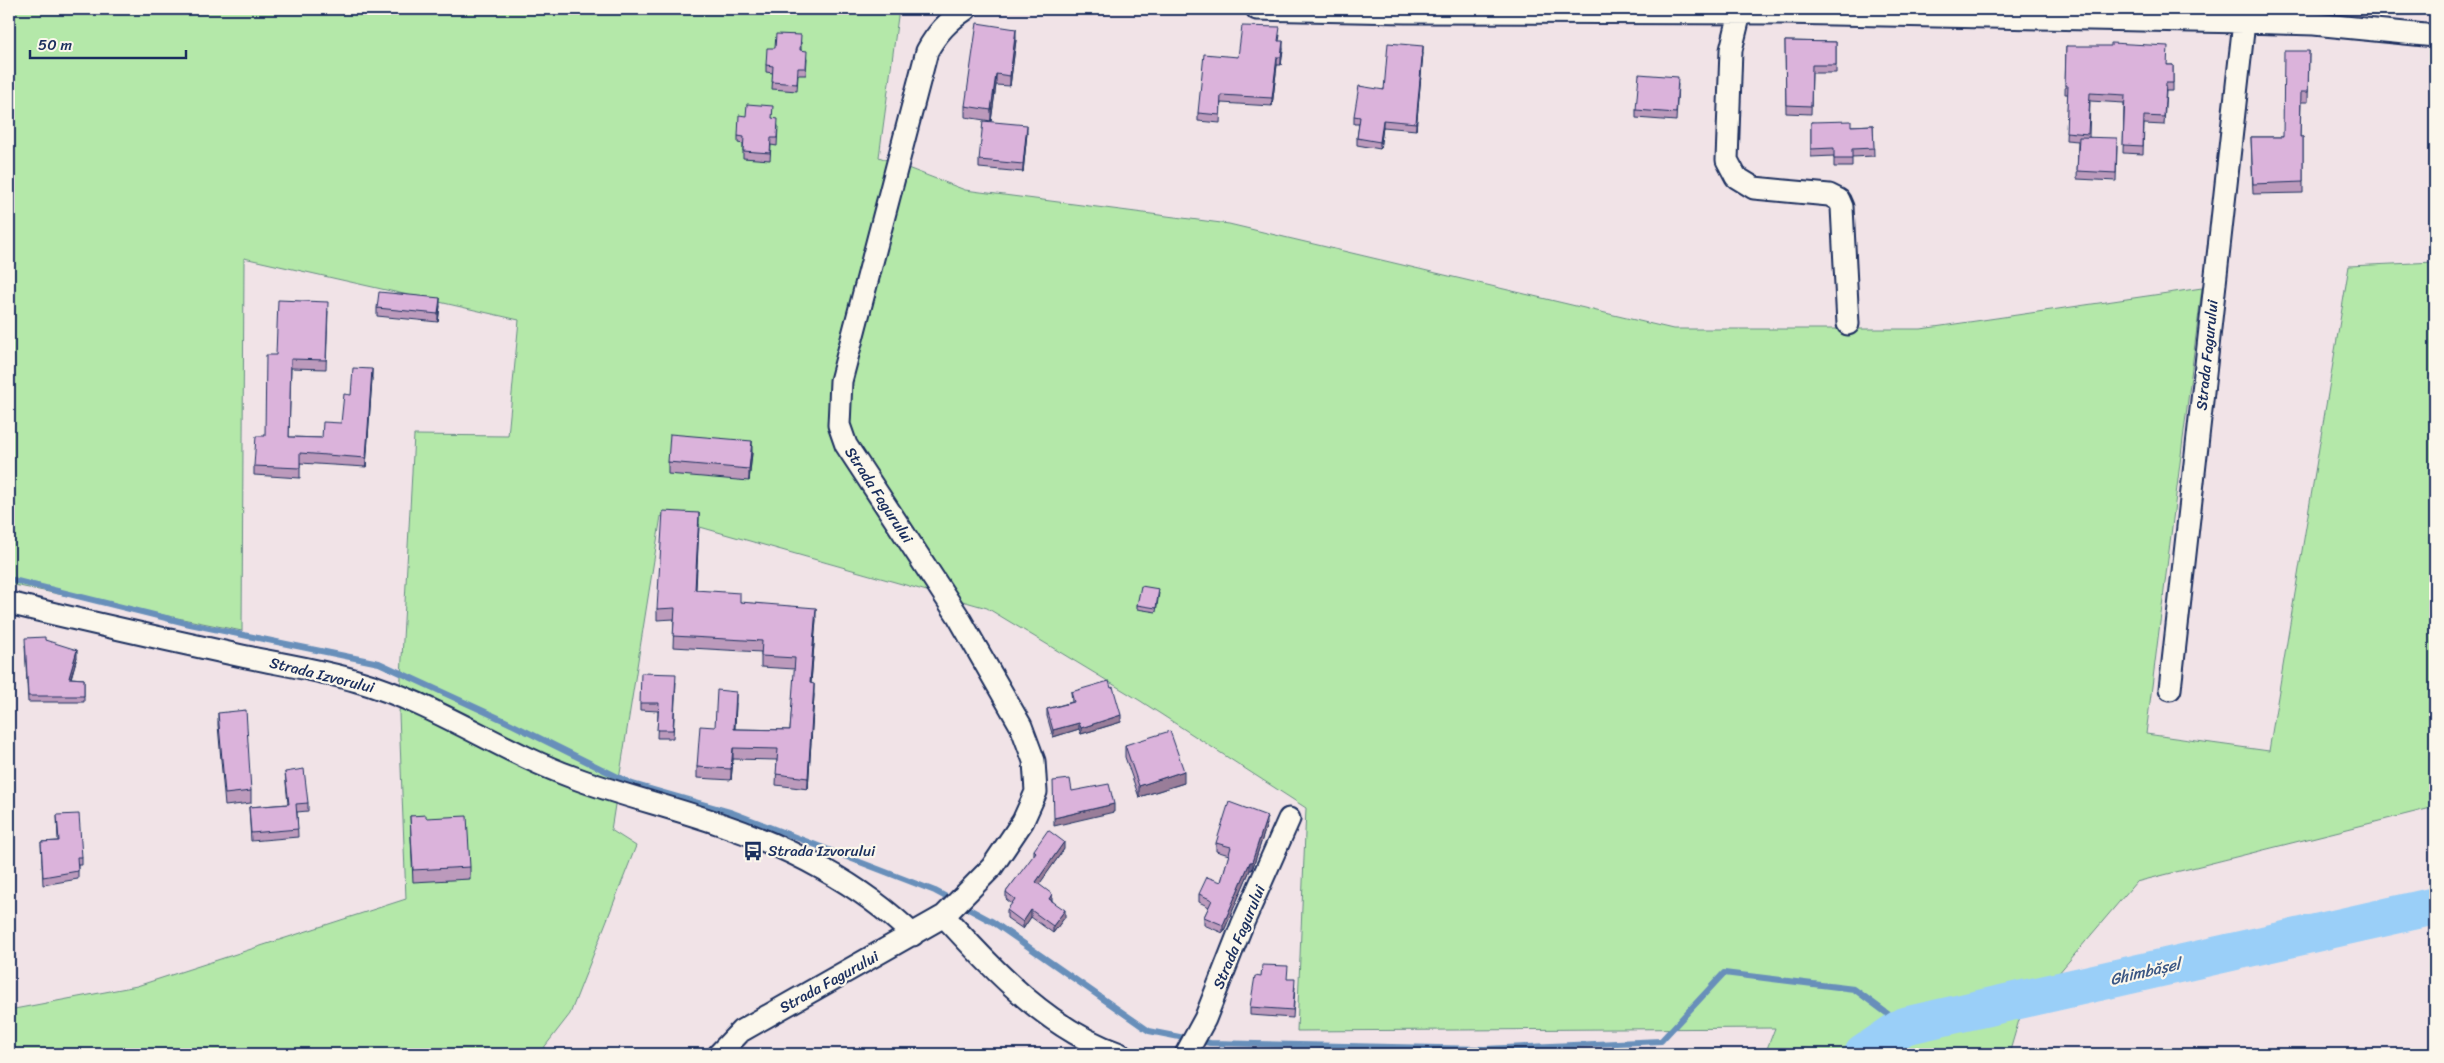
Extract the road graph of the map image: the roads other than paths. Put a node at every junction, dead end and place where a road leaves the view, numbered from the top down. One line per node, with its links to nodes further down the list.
1 (966, 9): 10 (street, Strada Fagurului)
2 (1257, 9): 3 (street)
3 (1740, 13): 4 (street); 6 (street)
4 (2244, 22): 5 (street); 8 (street, Strada Fagurului)
5 (2435, 36)
6 (1848, 324)
7 (9, 603): 11 (street, Strada Izvorului)
8 (2170, 689)
9 (1289, 819): 12 (street, Strada Fagurului)
10 (954, 908): 11 (street, Strada Fagurului); 14 (street)
11 (914, 935): 13 (street, Strada Fagurului)
12 (1191, 1045)
13 (719, 1054)
14 (1120, 1054)

